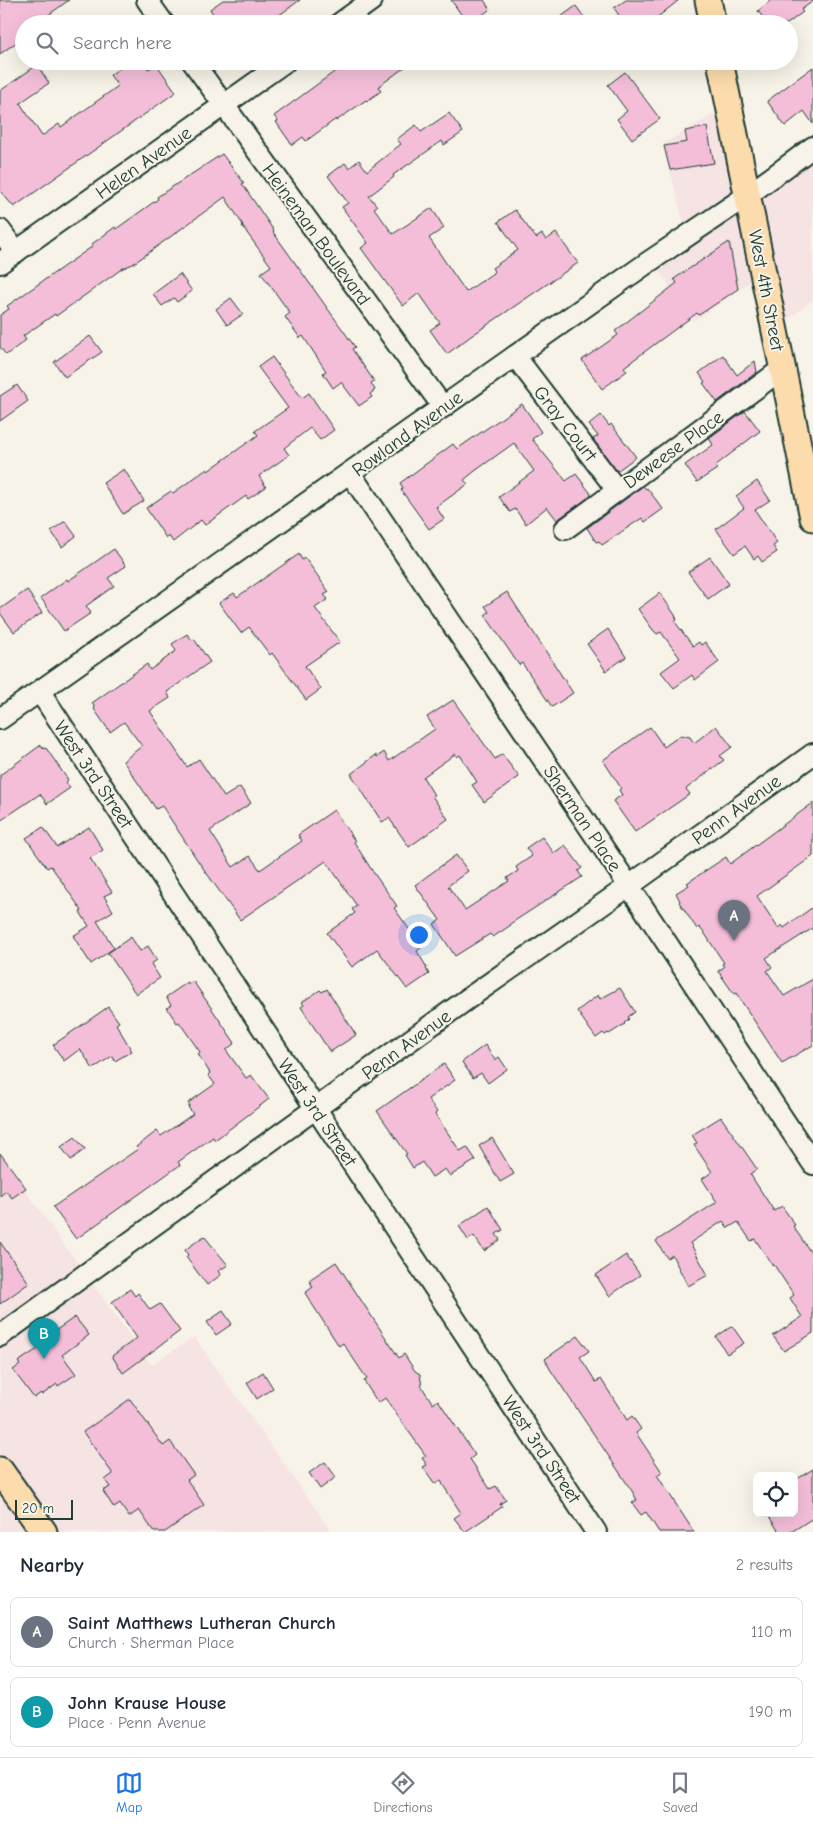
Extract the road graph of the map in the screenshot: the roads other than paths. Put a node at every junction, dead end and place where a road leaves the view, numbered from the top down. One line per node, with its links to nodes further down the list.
1 (147, 0): 4 (street)
2 (372, 0): 5 (street)
3 (708, 0): 6 (main road)
4 (158, 15)
5 (351, 15)
6 (711, 15)
7 (199, 70): 10 (street, Heineman Boulevard)
8 (273, 70): 10 (street, Helen Avenue)
9 (722, 70): 12 (main road, West 4th Street)
10 (224, 105): 14 (street, Helen Avenue); 17 (street, Heineman Boulevard)
11 (813, 147): 12 (street, Rowland Avenue)
12 (748, 195): 15 (street, Rowland Avenue); 16 (main road, West 4th Street)
13 (0, 230): 14 (street)
14 (8, 257)
15 (514, 356): 17 (street, Rowland Avenue); 19 (street, Gray Court)
16 (782, 369): 19 (street, Deweese Place); 20 (main road, West 4th Street)
17 (443, 407): 18 (street, Rowland Avenue)
18 (350, 473): 22 (street, Rowland Avenue); 25 (street, Sherman Place)
19 (617, 490): 21 (street, Deweese Place)
20 (813, 518)
21 (564, 529)
22 (40, 692): 23 (street, Rowland Avenue); 26 (street, West 3rd Street)
23 (1, 716)
24 (813, 754): 25 (street, Penn Avenue)
25 (629, 886): 26 (street, Penn Avenue); 27 (street, Sherman Place)
26 (316, 1109): 28 (street, Penn Avenue); 31 (street, West 3rd Street)
27 (813, 1164)
28 (0, 1336)
29 (0, 1470): 30 (main road)
30 (44, 1532)
31 (596, 1532)

